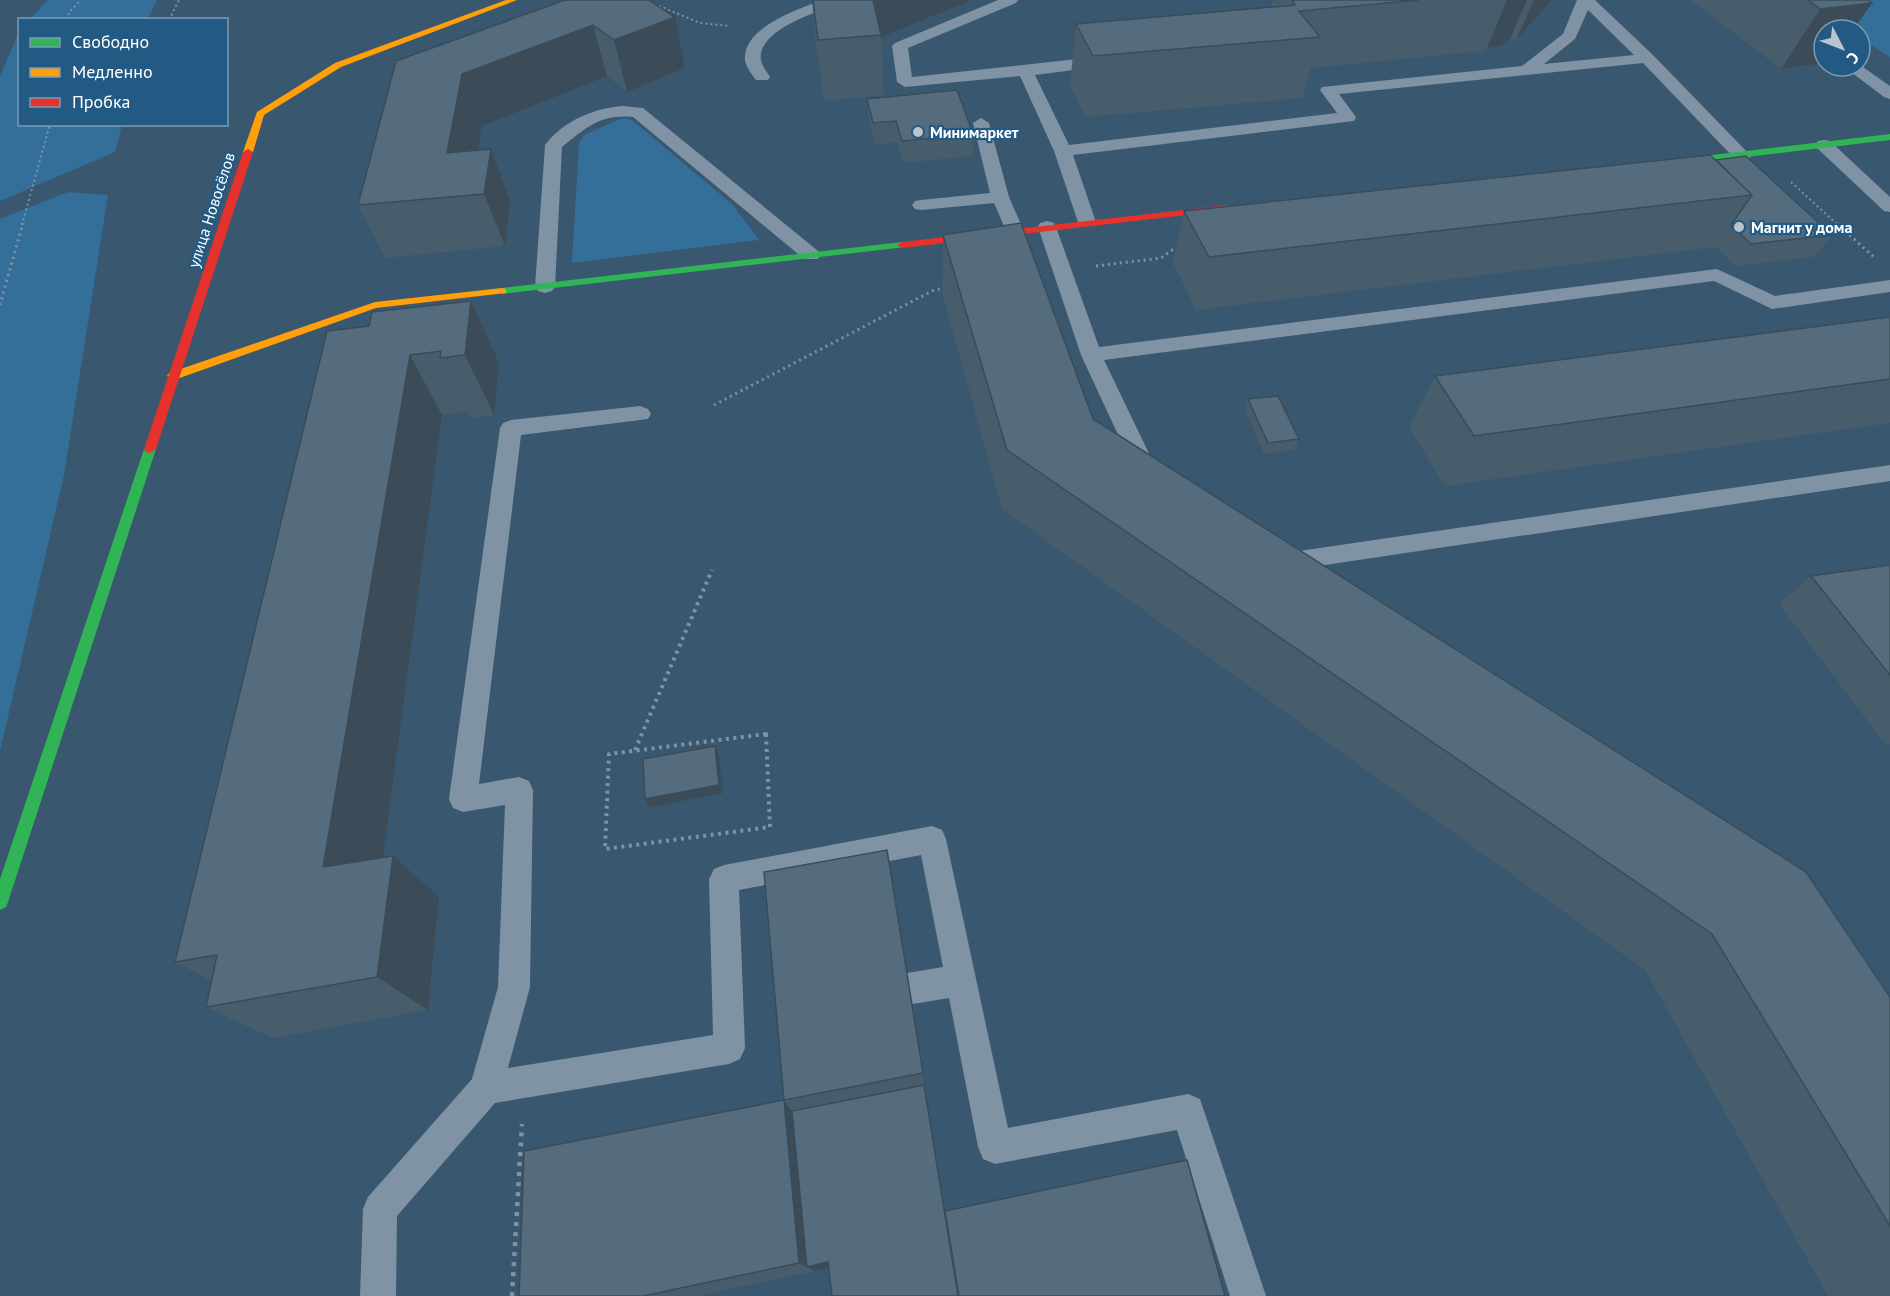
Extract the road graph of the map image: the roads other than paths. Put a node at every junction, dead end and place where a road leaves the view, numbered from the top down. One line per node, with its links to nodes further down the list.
1 (513, 0): 29 (street, улица Новосёлов)
2 (836, 0): 9 (lane)
3 (1011, 0): 8 (lane)
4 (1585, 0): 5 (lane); 7 (lane)
5 (1647, 58): 7 (lane); 16 (lane)
6 (1115, 60): 8 (lane)
7 (1528, 68): 15 (lane)
8 (1024, 71): 15 (lane)
9 (762, 77)
10 (1868, 78): 11 (lane)
11 (1890, 94)
12 (981, 123): 18 (lane)
13 (1890, 137): 14 (street)
14 (1824, 145): 16 (street); 21 (lane)
15 (1063, 151): 22 (lane)
16 (1742, 156): 17 (street)
17 (1659, 164)
18 (1000, 197): 19 (lane); 24 (lane)
19 (921, 205)
20 (1242, 206): 22 (street)
21 (1890, 207)
22 (1087, 222): 23 (street)
23 (1047, 227): 24 (street); 28 (lane)
24 (1015, 231): 25 (street)
25 (811, 255): 27 (street); 27 (lane)
26 (1887, 286): 28 (lane)
27 (545, 287): 29 (street)
28 (1091, 355): 32 (lane)
29 (173, 376): 34 (street, улица Новосёлов)
30 (640, 414): 37 (lane)
31 (1890, 473): 33 (lane)
32 (1173, 489)
33 (1307, 582)
34 (0, 902)
35 (961, 980): 36 (lane); 37 (lane); 39 (lane)
36 (908, 989)
37 (486, 1088): 38 (lane)
38 (378, 1296)
39 (1248, 1296)

